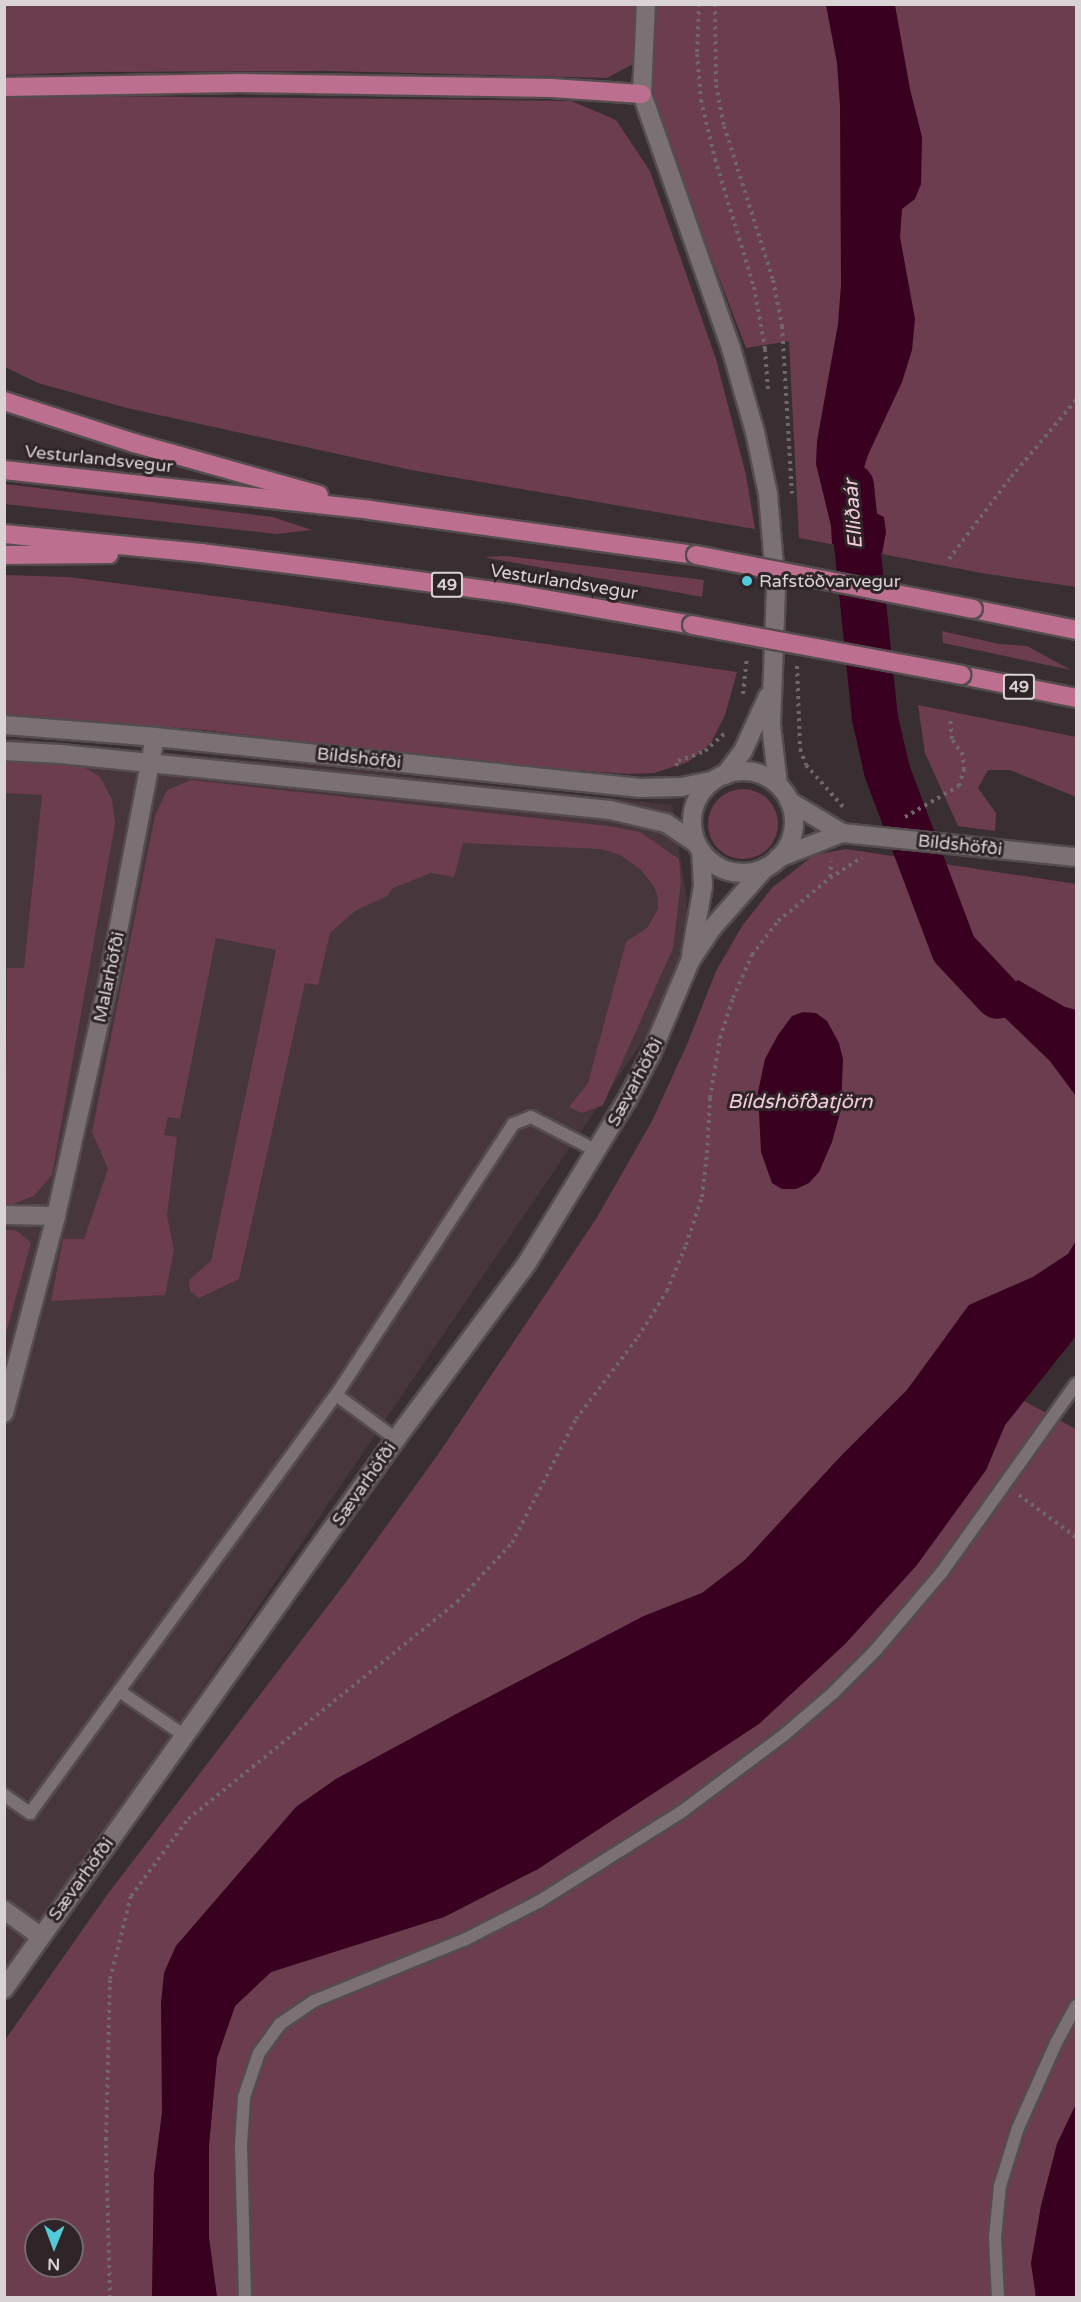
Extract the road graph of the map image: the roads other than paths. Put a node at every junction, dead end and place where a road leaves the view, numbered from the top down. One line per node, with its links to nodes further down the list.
1 (646, 4): 3 (street)
2 (4, 87): 3 (highway)
3 (642, 94): 13 (street)
4 (4, 401): 6 (highway)
5 (4, 470): 6 (highway, Vesturlandsvegur)
6 (370, 510): 10 (highway, Vesturlandsvegur, bridge)
7 (4, 534): 8 (highway, Vesturlandsvegur / 49)
8 (201, 553): 9 (highway); 14 (highway, Vesturlandsvegur / 49, bridge)
9 (4, 555)
10 (1043, 623): 11 (highway); 12 (highway, Vesturlandsvegur)
11 (1077, 623)
12 (1077, 630)
13 (772, 686): 19 (street); 20 (street)
14 (1077, 699)
15 (4, 725): 16 (street, Bíldshöfði)
16 (155, 737): 18 (street, Malarhöfði); 19 (street, Bíldshöfði)
17 (4, 751): 18 (street, Bíldshöfði)
18 (151, 763): 23 (street, Bíldshöfði); 29 (street, Malarhöfði)
19 (719, 778): 20 (street, Bíldshöfði); 23 (street)
20 (778, 785): 21 (street, Bíldshöfði)
21 (789, 801): 22 (street, Bíldshöfði); 25 (street, Bíldshöfði)
22 (843, 833): 24 (street, Bíldshöfði); 25 (street, Bíldshöfði)
23 (698, 847): 25 (street, Bíldshöfði); 26 (street, Sævarhöfði)
24 (1077, 857)
25 (772, 863): 26 (street, Sævarhöfði)
26 (690, 961): 27 (street, Sævarhöfði)
27 (597, 1151): 31 (lane); 33 (street, Sævarhöfði)
28 (4, 1215): 29 (street)
29 (56, 1216): 32 (street, Malarhöfði)
30 (1077, 1384): 41 (lane)
31 (336, 1395): 33 (lane); 34 (lane)
32 (4, 1413)
33 (396, 1439): 35 (street, Sævarhöfði)
34 (120, 1691): 35 (lane); 36 (lane)
35 (185, 1736): 38 (street, Sævarhöfði)
36 (4, 1795)
37 (4, 1910): 38 (street)
38 (40, 1936): 39 (street, Sævarhöfði)
39 (4, 1989)
40 (1077, 2006): 42 (lane)
41 (245, 2298)
42 (998, 2298)

